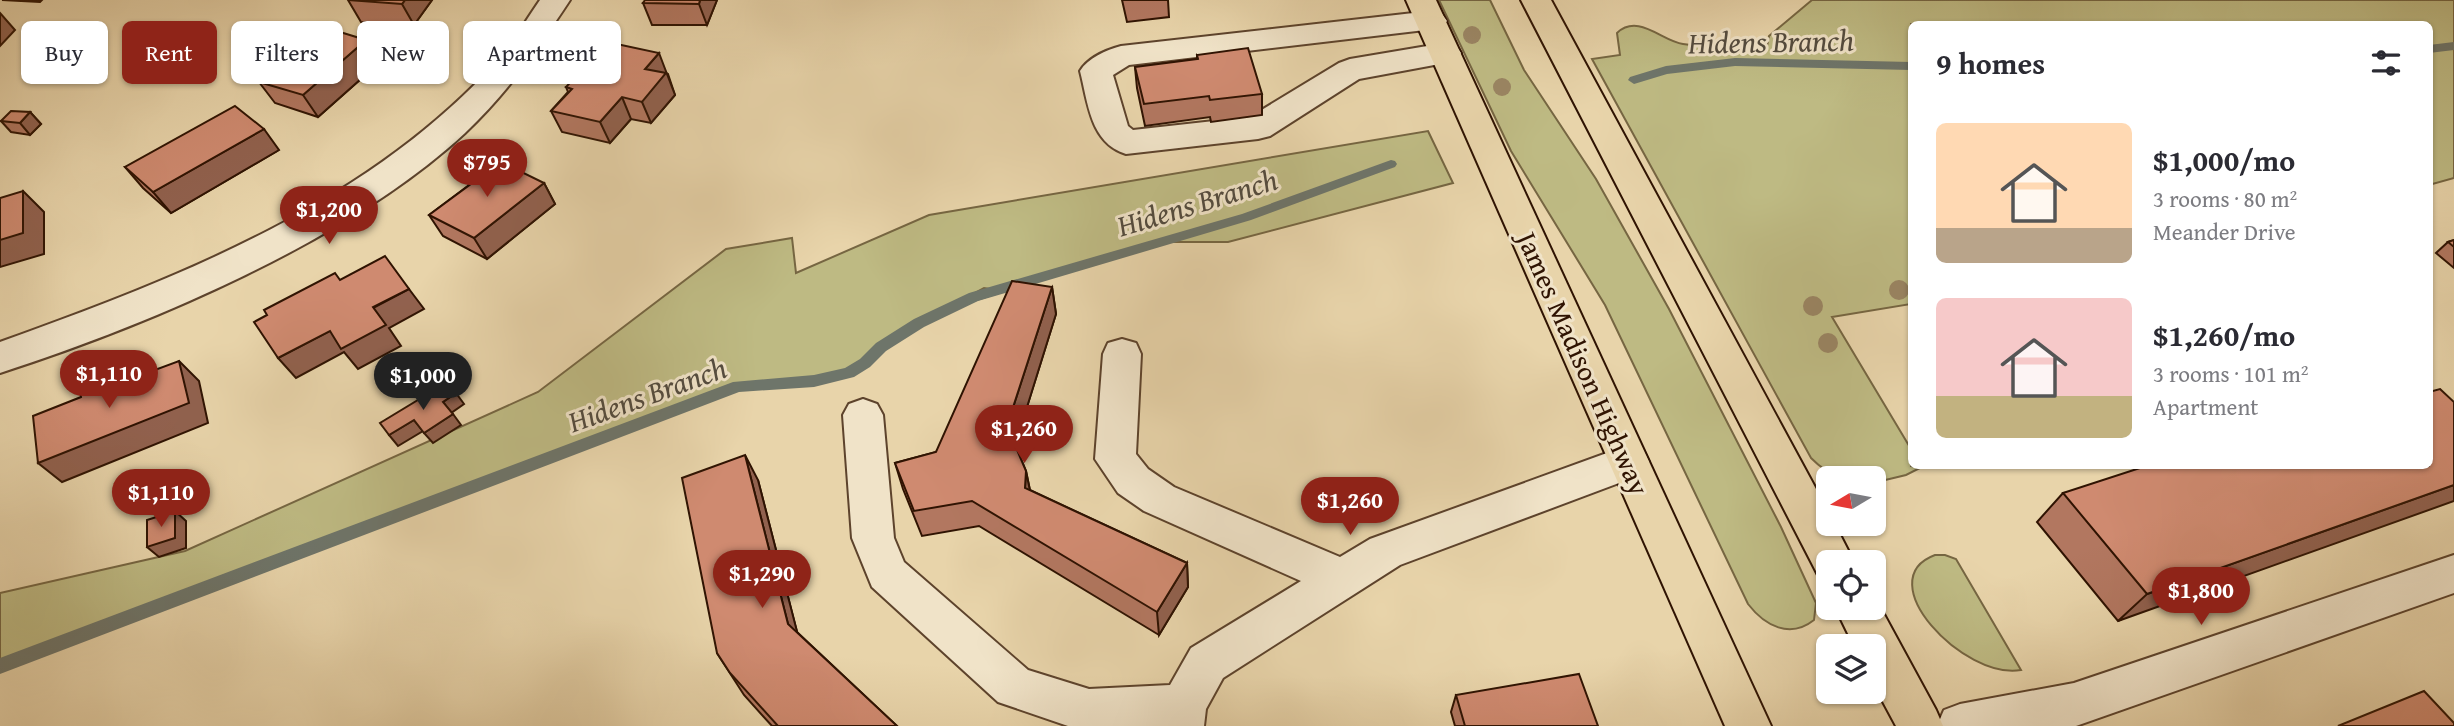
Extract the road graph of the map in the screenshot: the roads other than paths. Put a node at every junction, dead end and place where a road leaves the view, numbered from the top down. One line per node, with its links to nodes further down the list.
1 (555, 0): 5 (street)
2 (1536, 0): 8 (main road)
3 (1432, 25): 3 (street); 7 (main road, James Madison Highway)
4 (1122, 354): 10 (street)
5 (0, 358)
6 (863, 415): 12 (street)
7 (1629, 462): 10 (street); 14 (main road, James Madison Highway)
8 (1827, 550)
9 (2454, 574): 13 (street)
10 (1343, 579): 12 (street)
11 (1864, 620): 15 (main road)
12 (1182, 716)
13 (2082, 716): 16 (street)
14 (1748, 726)
15 (1920, 726)
16 (1960, 726)

